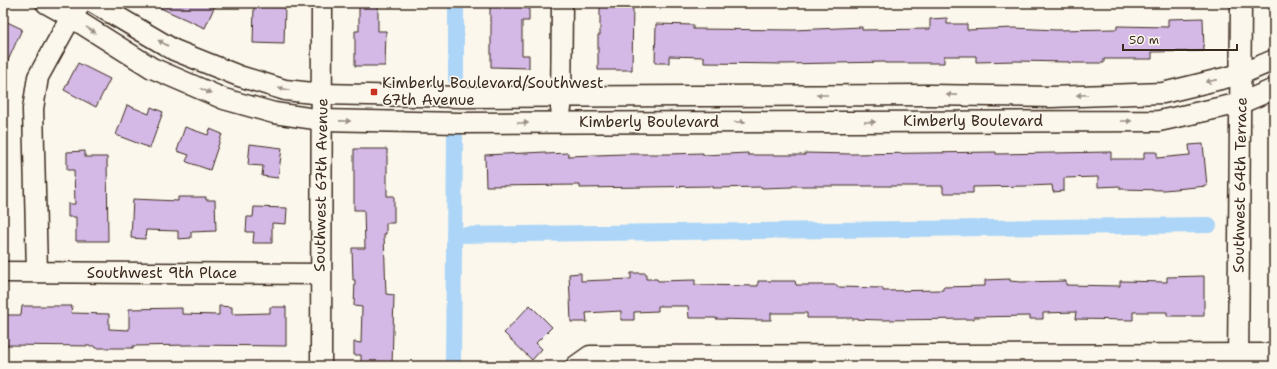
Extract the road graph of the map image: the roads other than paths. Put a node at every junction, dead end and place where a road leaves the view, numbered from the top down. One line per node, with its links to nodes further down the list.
1 (46, 3): 6 (street, Kimberly Boulevard)
2 (94, 3): 10 (street, Kimberly Boulevard, one-way to 2)
3 (322, 3): 10 (street, Southwest 67th Avenue)
4 (562, 3): 12 (street)
5 (1241, 3): 8 (street, Southwest 64th Terrace)
6 (76, 10): 14 (street, Kimberly Boulevard, one-way to 14); 18 (street)
7 (1274, 60): 8 (street, Kimberly Boulevard)
8 (1241, 74): 11 (street, Kimberly Boulevard, one-way to 11); 13 (street, Southwest 64th Terrace)
9 (1274, 89): 13 (street, Kimberly Boulevard)
10 (322, 94): 12 (street, Kimberly Boulevard); 14 (street, Southwest 67th Avenue)
11 (930, 95): 12 (street, Kimberly Boulevard, one-way to 12); 15 (street)
12 (560, 97): 16 (street)
13 (1241, 103): 15 (street, Kimberly Boulevard, one-way to 13); 21 (street, Southwest 64th Terrace)
14 (322, 120): 16 (street, Kimberly Boulevard, one-way to 16); 19 (street, Southwest 67th Avenue)
15 (930, 121): 16 (street, Kimberly Boulevard, one-way to 15)
16 (562, 123)
17 (3, 272): 18 (street, Southwest 9th Place)
18 (37, 272): 19 (street, Southwest 9th Place)
19 (320, 274): 22 (street, Southwest 67th Avenue)
20 (1274, 354): 21 (street)
21 (1238, 360): 23 (street)
22 (321, 366)
23 (576, 366)

